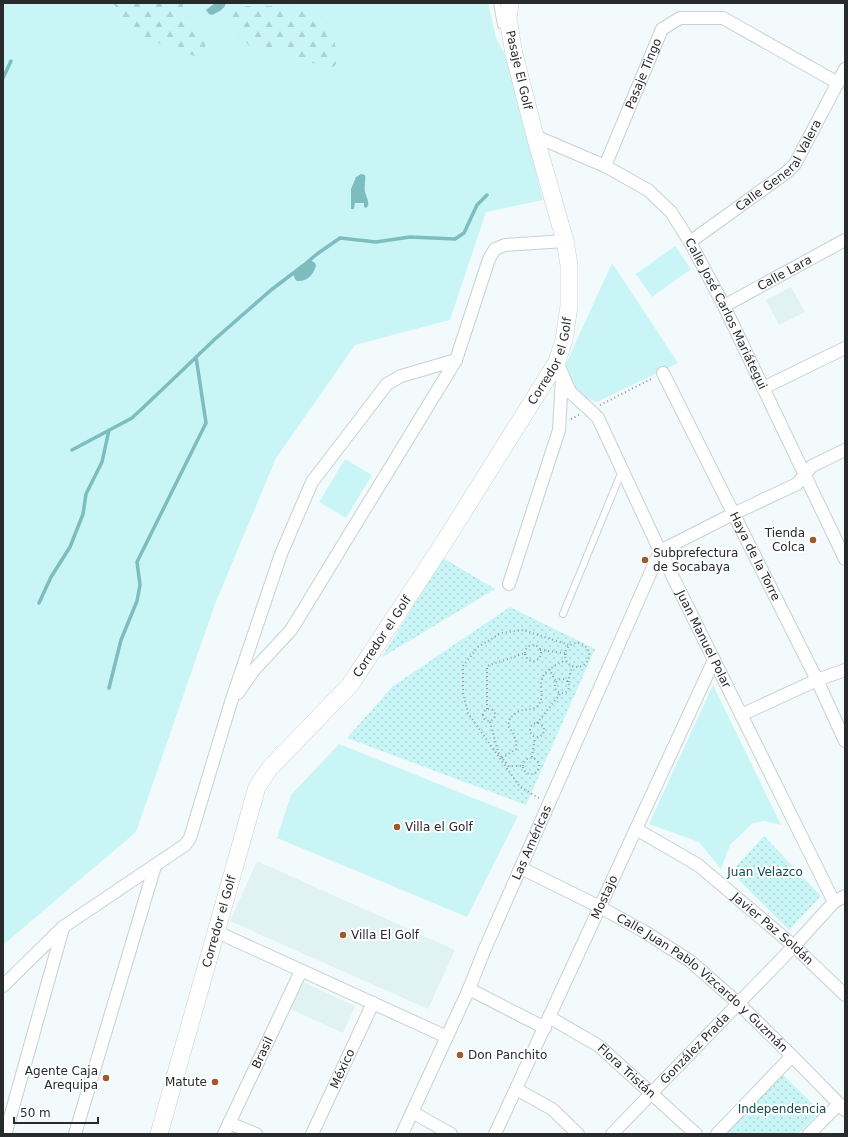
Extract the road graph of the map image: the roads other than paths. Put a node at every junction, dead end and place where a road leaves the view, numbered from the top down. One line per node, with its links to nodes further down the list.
1 (497, 3): 3 (lane)
2 (510, 3): 6 (street, Pasaje El Golf)
3 (501, 27)
4 (845, 69): 5 (street, Calle General Valera)
5 (838, 83): 7 (street, Pasaje Tingo); 10 (street, Calle General Valera)
6 (535, 136): 7 (street, Calle José Carlos Mariátegui); 9 (street, Corredor el Golf)
7 (605, 166): 10 (street, Calle José Carlos Mariátegui)
8 (845, 240): 11 (street, Calle Lara)
9 (565, 241): 13 (street); 14 (street, Corredor el Golf)
10 (690, 242): 11 (street, Calle José Carlos Mariátegui)
11 (724, 306): 16 (street, Calle José Carlos Mariátegui)
12 (845, 348): 16 (street)
13 (456, 360): 28 (street); 28 (street)
14 (560, 367): 18 (street, Juan Manuel Polar); 23 (street); 38 (street, Corredor el Golf)
15 (663, 373): 20 (street, Haya de la Torre)
16 (763, 388): 19 (street, Calle José Carlos Mariátegui)
17 (845, 450): 19 (street)
18 (622, 471): 21 (street, Juan Manuel Polar); 24 (lane)
19 (804, 475): 20 (street); 22 (street, Calle José Carlos Mariátegui)
20 (733, 514): 21 (street); 27 (street, Haya de la Torre)
21 (660, 552): 25 (street, Juan Manuel Polar); 33 (street, Las Américas)
22 (845, 559)
23 (509, 584)
24 (563, 614)
25 (714, 660): 29 (street, Juan Manuel Polar); 31 (street, Mostajo)
26 (845, 670): 27 (street)
27 (816, 680): 29 (street); 30 (street, Haya de la Torre)
28 (231, 702): 32 (street)
29 (741, 715): 35 (street, Juan Manuel Polar)
30 (845, 741)
31 (636, 829): 36 (street, Mostajo); 39 (street, Javier Paz Soldán)
32 (155, 866): 37 (street); 55 (street)
33 (521, 868): 36 (street, Calle Juan Pablo Vizcardo y Guzmán); 42 (street, Las Américas)
34 (845, 896): 35 (street, González Prada)
35 (834, 902): 39 (street, González Prada)
36 (600, 907): 45 (street, Calle Juan Pablo Vizcardo y Guzmán); 46 (street, Mostajo)
37 (63, 926): 41 (street); 54 (street)
38 (217, 932): 40 (street); 56 (street, Corredor el Golf)
39 (794, 946): 43 (street, Javier Paz Soldán); 45 (street, González Prada)
40 (301, 971): 44 (street); 53 (street, Brasil)
41 (3, 986)
42 (469, 989): 46 (street, Flora Tristán); 47 (street, Las Américas)
43 (845, 995)
44 (372, 1003): 47 (street); 59 (street, México)
45 (738, 1003): 48 (street, Calle Juan Pablo Vizcardo y Guzmán); 50 (street, González Prada)
46 (547, 1023): 49 (street, Mostajo); 50 (street, Flora Tristán)
47 (447, 1036): 52 (street, Las Américas)
48 (792, 1056): 51 (street, Calle Juan Pablo Vizcardo y Guzmán); 66 (street)
49 (516, 1089): 62 (street, Mostajo); 63 (street)
50 (651, 1094): 64 (street, González Prada); 65 (street, Flora Tristán)
51 (842, 1107): 67 (street)
52 (412, 1112): 60 (street, Las Américas); 61 (street)
53 (230, 1122): 57 (street, Brasil); 58 (street)
54 (6, 1132)
55 (74, 1134)
56 (159, 1134)
57 (224, 1134)
58 (256, 1134)
59 (312, 1134)
60 (402, 1134)
61 (451, 1134)
62 (495, 1134)
63 (578, 1134)
64 (612, 1134)
65 (696, 1134)
66 (717, 1134)
67 (809, 1134)

